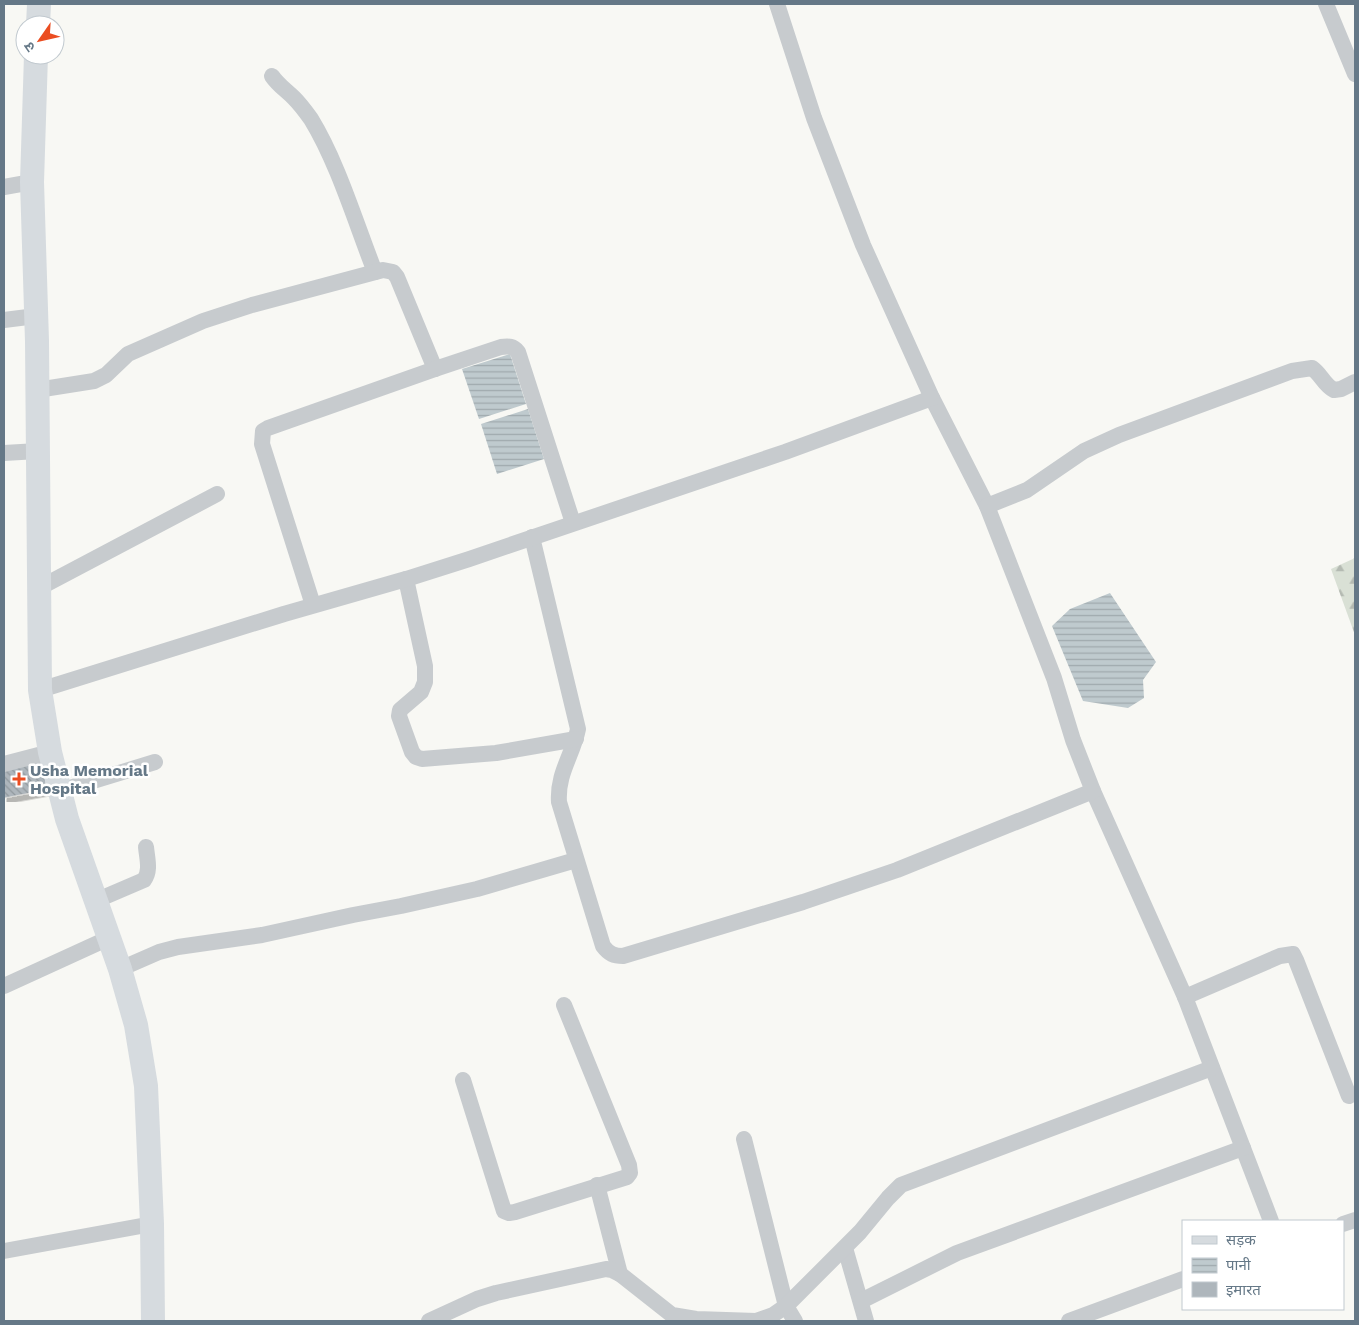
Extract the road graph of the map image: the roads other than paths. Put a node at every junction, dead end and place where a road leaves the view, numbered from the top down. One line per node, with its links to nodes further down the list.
1 (777, 4): 14 (street)
2 (1326, 4): 4 (street)
3 (36, 65): 6 (street)
4 (1355, 73)
5 (272, 76): 8 (street)
6 (32, 182): 7 (street); 9 (street)
7 (4, 187)
8 (375, 272): 11 (street); 13 (street)
9 (36, 316): 10 (street); 13 (street)
10 (4, 320)
11 (435, 369): 19 (street); 23 (street)
12 (1355, 382): 18 (street)
13 (38, 390): 15 (street)
14 (932, 398): 18 (street); 19 (street)
15 (38, 450): 16 (street); 22 (street)
16 (4, 453)
17 (217, 494): 22 (street)
18 (987, 506): 30 (street)
19 (573, 523): 20 (street)
20 (532, 537): 21 (street); 25 (street)
21 (406, 579): 23 (street); 25 (street)
22 (39, 588): 24 (street)
23 (313, 605): 24 (street)
24 (40, 690): 26 (street)
25 (576, 739): 32 (street)
26 (50, 752): 28 (street); 29 (street)
27 (155, 762): 29 (street)
28 (4, 764)
29 (60, 791): 33 (street)
30 (1092, 791): 32 (street); 37 (street)
31 (146, 847): 33 (street)
32 (576, 860): 35 (street)
33 (95, 901): 34 (street)
34 (109, 938): 35 (street); 36 (street)
35 (120, 969): 46 (street)
36 (4, 986)
37 (1185, 997): 39 (street); 41 (street)
38 (564, 1005): 44 (street)
39 (1212, 1068): 43 (street); 47 (street)
40 (463, 1080): 44 (street)
41 (1349, 1096)
42 (744, 1139): 52 (street)
43 (1243, 1148): 45 (street); 51 (street)
44 (597, 1186): 49 (street)
45 (1271, 1220)
46 (152, 1224): 48 (street); 53 (street)
47 (845, 1248): 51 (street); 52 (street)
48 (4, 1251)
49 (620, 1274): 52 (street); 54 (street)
50 (1182, 1279): 57 (street)
51 (861, 1301): 56 (street)
52 (786, 1306): 55 (street)
53 (153, 1321)
54 (429, 1321)
55 (795, 1321)
56 (866, 1321)
57 (1069, 1321)

